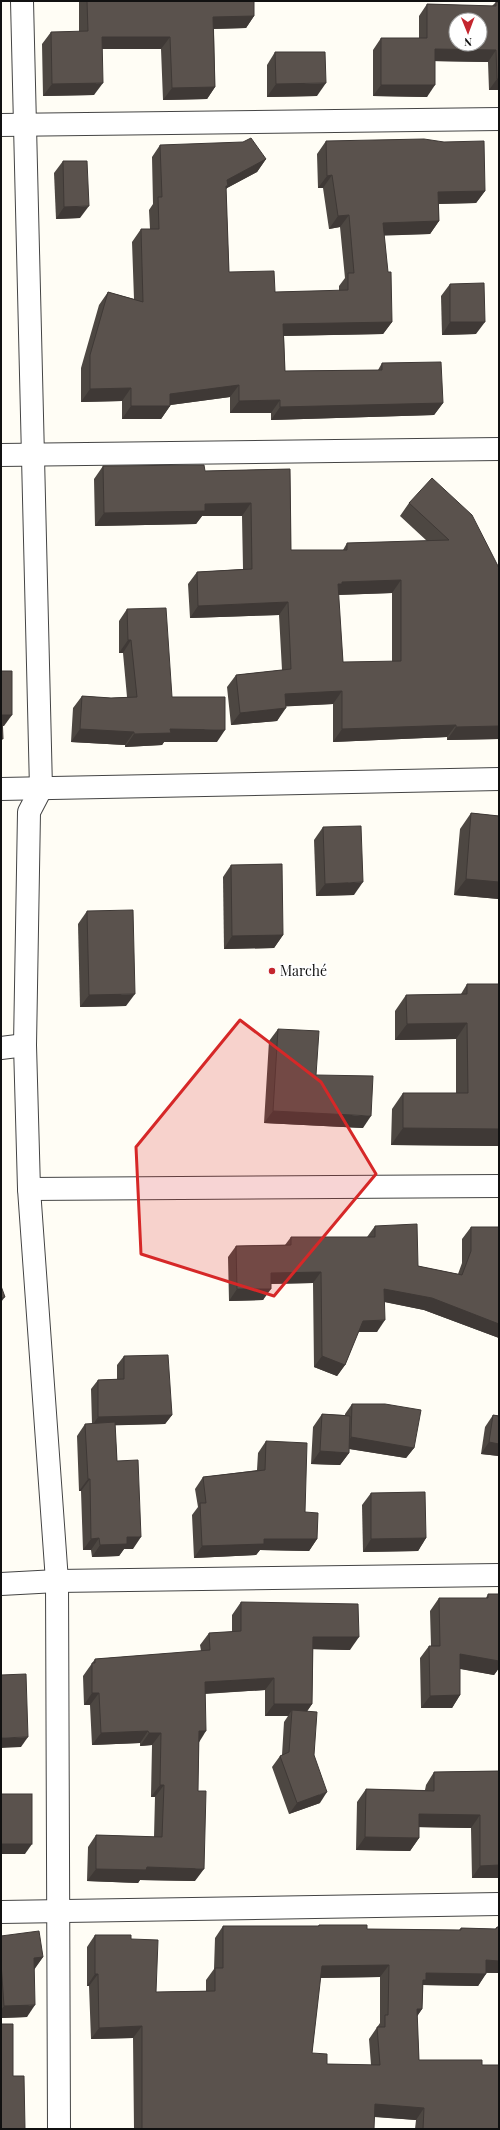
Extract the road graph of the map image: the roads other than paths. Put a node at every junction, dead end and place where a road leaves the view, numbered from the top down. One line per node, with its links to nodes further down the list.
1 (22, 1): 3 (street)
2 (499, 119): 3 (street)
3 (25, 124): 4 (street); 6 (street)
4 (1, 125)
5 (499, 450): 6 (street)
6 (33, 454): 7 (street); 9 (street)
7 (1, 455)
8 (499, 779): 9 (street)
9 (41, 788): 10 (street); 11 (street)
10 (1, 789)
11 (25, 1045): 12 (street); 14 (street)
12 (1, 1048)
13 (499, 1186): 14 (street)
14 (29, 1189): 16 (street)
15 (499, 1575): 16 (street)
16 (57, 1581): 17 (street); 20 (street)
17 (1, 1584)
18 (499, 1904): 20 (street)
19 (1, 1912): 20 (street)
20 (58, 1912): 21 (street)
21 (59, 2129)

